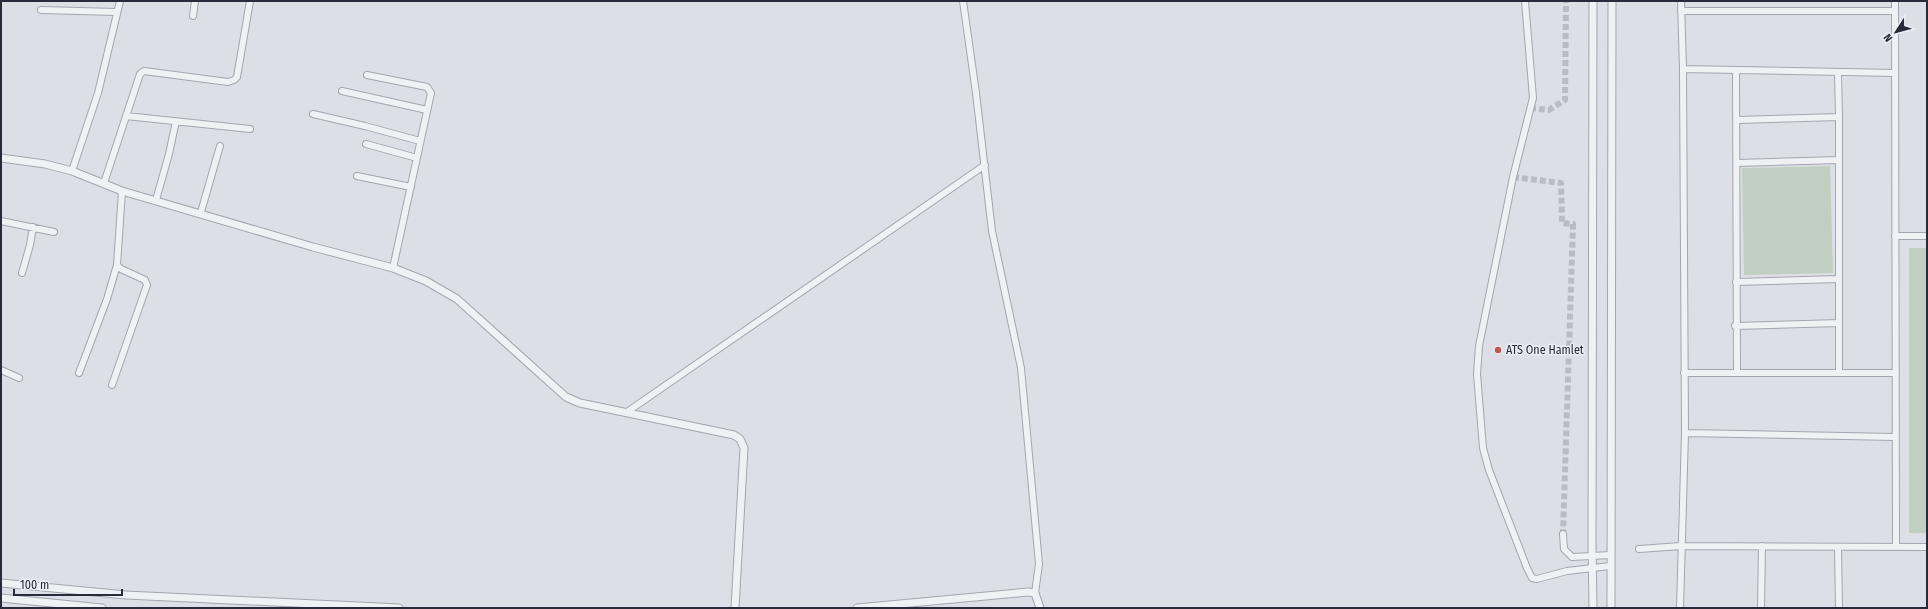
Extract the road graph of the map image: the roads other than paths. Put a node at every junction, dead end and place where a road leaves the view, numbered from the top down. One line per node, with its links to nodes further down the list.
1 (120, 1): 12 (street)
2 (195, 1): 14 (street)
3 (250, 1): 23 (street)
4 (963, 1): 35 (street)
5 (1525, 1): 76 (street)
6 (1594, 1): 74 (street)
7 (1612, 1): 73 (street)
8 (1681, 1): 11 (street)
9 (1895, 1): 13 (street)
10 (41, 10): 12 (street)
11 (1681, 11): 13 (street); 15 (street)
12 (116, 12): 36 (street)
13 (1895, 12): 18 (street)
14 (193, 16)
15 (1683, 69): 16 (street); 60 (street)
16 (1736, 70): 17 (street); 26 (street)
17 (1838, 73): 18 (street); 24 (street)
18 (1895, 73): 46 (street)
19 (367, 75): 21 (street)
20 (342, 91): 21 (street)
21 (427, 110): 28 (street)
22 (313, 114): 28 (street)
23 (126, 116): 25 (street); 38 (street)
24 (1839, 117): 26 (street); 33 (street)
25 (176, 120): 27 (street); 41 (street)
26 (1737, 120): 34 (street)
27 (250, 129)
28 (420, 141): 32 (street)
29 (366, 144): 32 (street)
30 (220, 146): 42 (street)
31 (1, 158): 36 (street)
32 (417, 158): 39 (street)
33 (1839, 160): 34 (street); 51 (street)
34 (1737, 163): 52 (street)
35 (985, 164): 63 (street); 78 (street)
36 (72, 171): 38 (street)
37 (357, 176): 39 (street)
38 (104, 183): 40 (street)
39 (411, 186): 49 (street)
40 (122, 190): 41 (street); 48 (street)
41 (156, 200): 42 (street)
42 (201, 212): 49 (street)
43 (1, 221): 44 (street)
44 (33, 227): 45 (street); 50 (street)
45 (54, 232)
46 (1895, 236): 47 (street); 59 (street)
47 (1927, 236)
48 (117, 265): 57 (street); 62 (street)
49 (393, 268): 63 (street)
50 (22, 273)
51 (1839, 279): 52 (street); 53 (street)
52 (1736, 282): 54 (street)
53 (1839, 323): 54 (street); 56 (street)
54 (1736, 326): 58 (street)
55 (1, 370): 61 (street)
56 (1839, 372): 58 (street); 59 (street)
57 (79, 373)
58 (1737, 373): 60 (street)
59 (1896, 373): 65 (street)
60 (1684, 374): 64 (street)
61 (20, 378)
62 (112, 385)
63 (626, 412): 80 (street)
64 (1685, 433): 65 (street); 67 (street)
65 (1896, 437): 69 (street)
66 (1563, 534): 74 (street)
67 (1681, 546): 68 (street); 72 (street); 87 (street)
68 (1762, 546): 71 (street); 88 (street)
69 (1896, 546): 70 (street); 71 (street)
70 (1927, 547)
71 (1838, 548): 89 (street)
72 (1639, 549)
73 (1610, 555): 74 (street); 75 (street)
74 (1592, 558): 76 (street)
75 (1610, 566): 76 (street); 86 (street)
76 (1592, 568): 85 (street)
77 (1, 584): 82 (street)
78 (1035, 593): 83 (street); 84 (street)
79 (1, 598): 81 (street)
80 (736, 605)
81 (102, 608)
82 (399, 608)
83 (857, 608)
84 (1040, 608)
85 (1594, 608)
86 (1611, 608)
87 (1680, 608)
88 (1761, 608)
89 (1839, 608)

